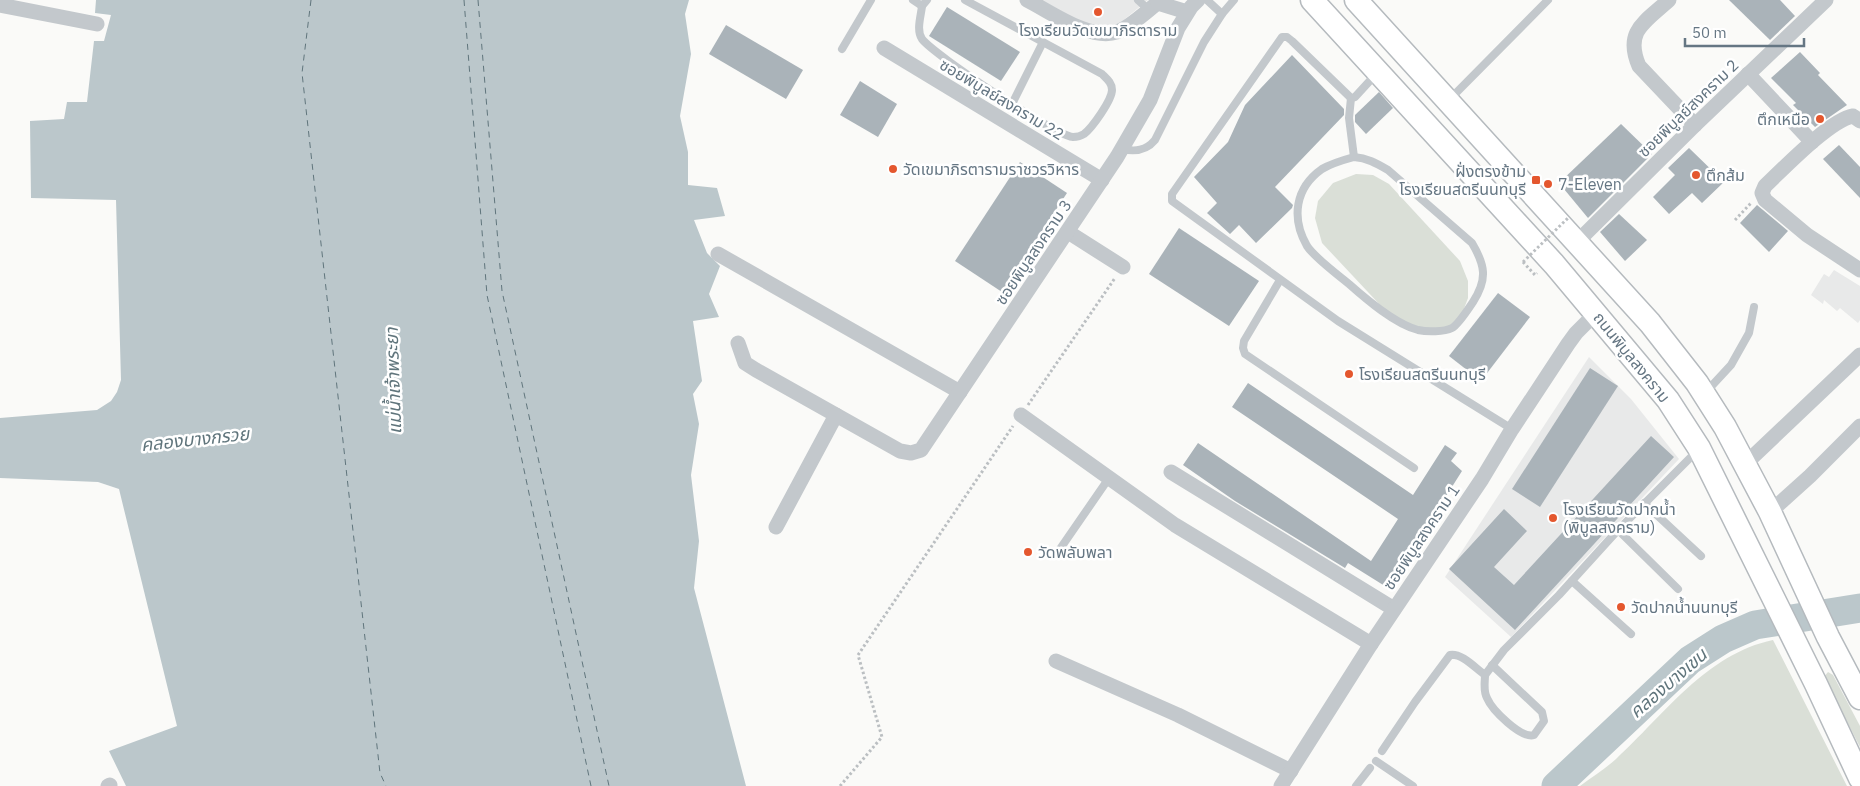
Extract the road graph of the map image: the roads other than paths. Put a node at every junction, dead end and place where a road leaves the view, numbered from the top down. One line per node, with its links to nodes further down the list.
1 (871, 0): 21 (lane)
2 (912, 0): 13 (lane)
3 (965, 0): 19 (lane)
4 (1027, 0): 14 (street)
5 (1198, 0): 16 (street, ซอยพิบูลสงคราม 3)
6 (1207, 0): 17 (lane)
7 (1234, 0): 17 (lane)
8 (1312, 0): 22 (main road, ถนนพิบูลสงคราม)
9 (1356, 0): 25 (main road, ถนนพิบูลสงคราม)
10 (1548, 0): 25 (lane)
11 (1668, 0): 28 (street)
12 (1826, 0): 23 (street, ซอยพิบูลย์สงคราม 2)
13 (925, 3): 26 (lane)
14 (1152, 3): 16 (street)
15 (3, 4): 18 (street)
16 (1187, 12): 30 (street, ซอยพิบูลสงคราม 3)
17 (1222, 14): 30 (lane)
18 (97, 24)
19 (1043, 42): 26 (lane); 26 (lane)
20 (884, 48): 32 (street, ซอยพิบูลย์สงคราม 22)
21 (842, 49)
22 (1378, 72): 24 (lane); 37 (main road, ถนนพิบูลสงคราม)
23 (1748, 74): 28 (street, ซอยพิบูลย์สงคราม 2); 29 (street)
24 (1351, 98): 31 (lane); 39 (lane)
25 (1448, 100): 34 (main road, ถนนพิบูลสงคราม)
26 (1012, 104)
27 (1860, 121): 29 (street)
28 (1695, 125): 34 (street, ซอยพิบูลย์สงคราม 2)
29 (1812, 142): 38 (street)
30 (1122, 148): 32 (street, ซอยพิบูลสงคราม 3)
31 (1354, 157): 31 (lane)
32 (1102, 180): 33 (street, ซอยพิบูลสงคราม 3)
33 (1068, 232): 36 (street); 45 (street, ซอยพิบูลสงคราม 3)
34 (1576, 242): 37 (main road); 40 (main road, ถนนพิบูลสงคราม)
35 (718, 254): 45 (street)
36 (1123, 268)
37 (1544, 270): 42 (main road, ถนนพิบูลสงคราม)
38 (1860, 270)
39 (1280, 280): 50 (lane); 53 (lane)
40 (1621, 292): 42 (main road); 46 (main road, ถนนพิบูลสงคราม)
41 (1754, 307): 46 (lane)
42 (1596, 313): 50 (street, ซอยพิบูลสงคราม 1); 51 (main road, ถนนพิบูลสงคราม)
43 (738, 343): 47 (street)
44 (1860, 355): 52 (street)
45 (960, 392): 47 (street, ซอยพิบูลสงคราม 3)
46 (1704, 394): 52 (main road, ถนนพิบูลสงคราม)
47 (836, 415): 58 (street)
48 (1021, 415): 55 (street)
49 (1860, 426): 57 (street)
50 (1512, 429): 64 (street, ซอยพิบูลสงคราม 1)
51 (1699, 448): 56 (lane); 75 (main road, ถนนพิบูลสงคราม)
52 (1744, 465): 57 (main road, ถนนพิบูลสงคราม)
53 (1414, 468)
54 (1171, 472): 64 (street)
55 (1109, 478): 60 (lane); 66 (street)
56 (1644, 503): 59 (lane); 61 (lane)
57 (1770, 512): 70 (main road, ถนนพิบูลสงคราม)
58 (776, 527)
59 (1618, 530): 62 (lane); 63 (lane)
60 (1060, 549)
61 (1701, 556)
62 (1572, 580): 65 (lane); 68 (lane)
63 (1678, 589)
64 (1394, 609): 66 (street, ซอยพิบูลสงคราม 1)
65 (1631, 634)
66 (1371, 644): 74 (street, ซอยพิบูลสงคราม 1)
67 (1056, 661): 74 (street)
68 (1492, 665): 69 (lane); 69 (lane)
69 (1485, 674): 71 (lane)
70 (1860, 698)
71 (1382, 751)
72 (1376, 761): 78 (lane)
73 (1370, 768): 77 (lane)
74 (1290, 771): 76 (street, ซอยพิบูลสงคราม 1)
75 (1860, 778)
76 (1281, 786)
77 (1356, 786)
78 (1413, 786)

